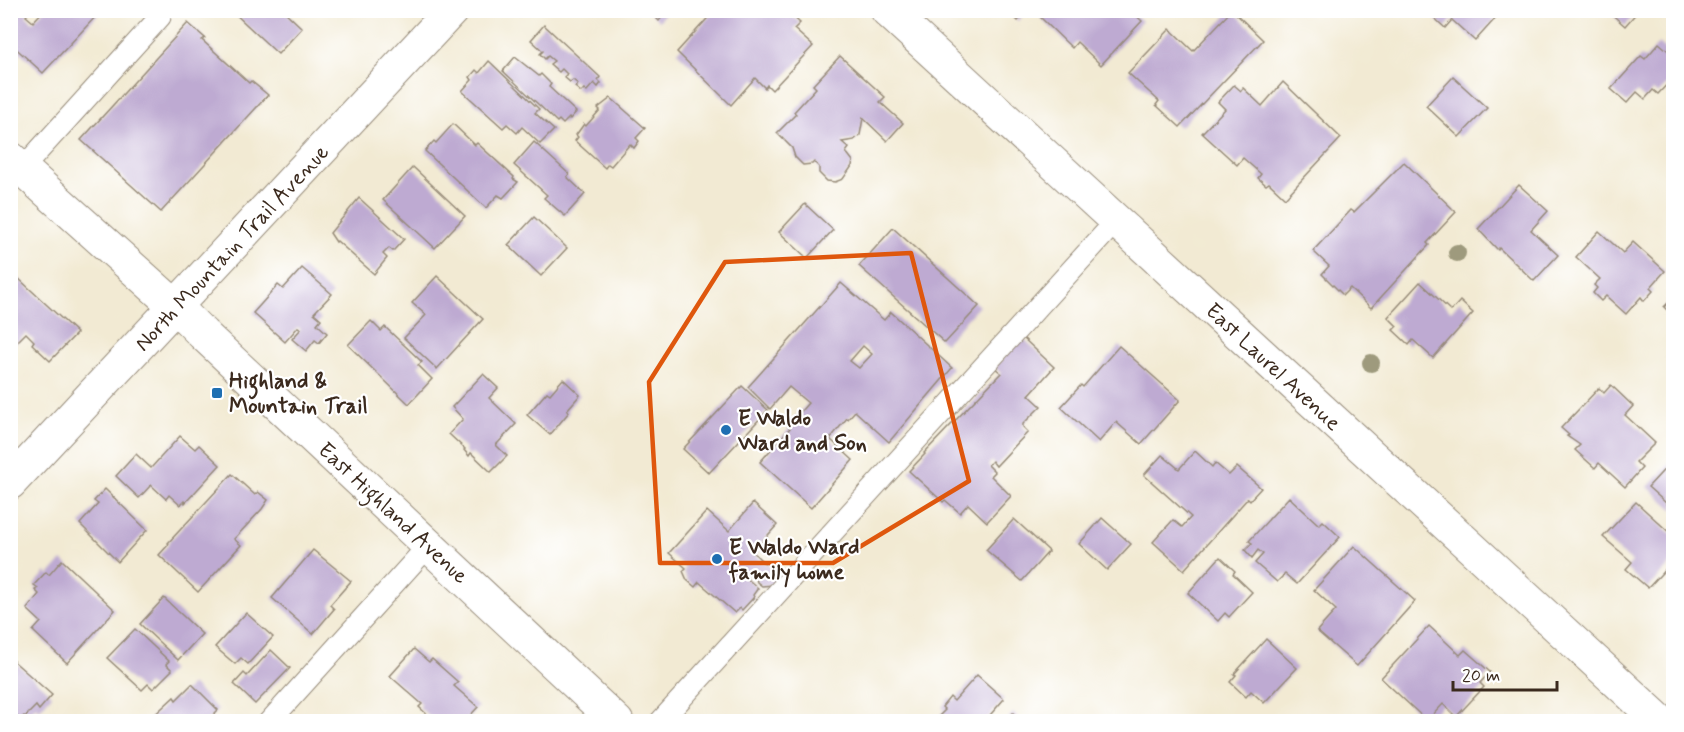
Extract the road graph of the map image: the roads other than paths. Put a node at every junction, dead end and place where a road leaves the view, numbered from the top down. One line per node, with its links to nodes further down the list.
1 (452, 10): 6 (street, North Mountain Trail Avenue)
2 (887, 10): 5 (street, East Laurel Avenue)
3 (160, 17): 4 (lane)
4 (16, 164): 6 (street, East Highland Avenue)
5 (1116, 221): 11 (lane); 12 (street, East Laurel Avenue)
6 (175, 306): 7 (street, North Mountain Trail Avenue); 8 (street, East Highland Avenue)
7 (10, 483)
8 (429, 545): 9 (lane); 10 (street, East Highland Avenue)
9 (269, 722)
10 (617, 722)
11 (660, 722)
12 (1660, 722)

